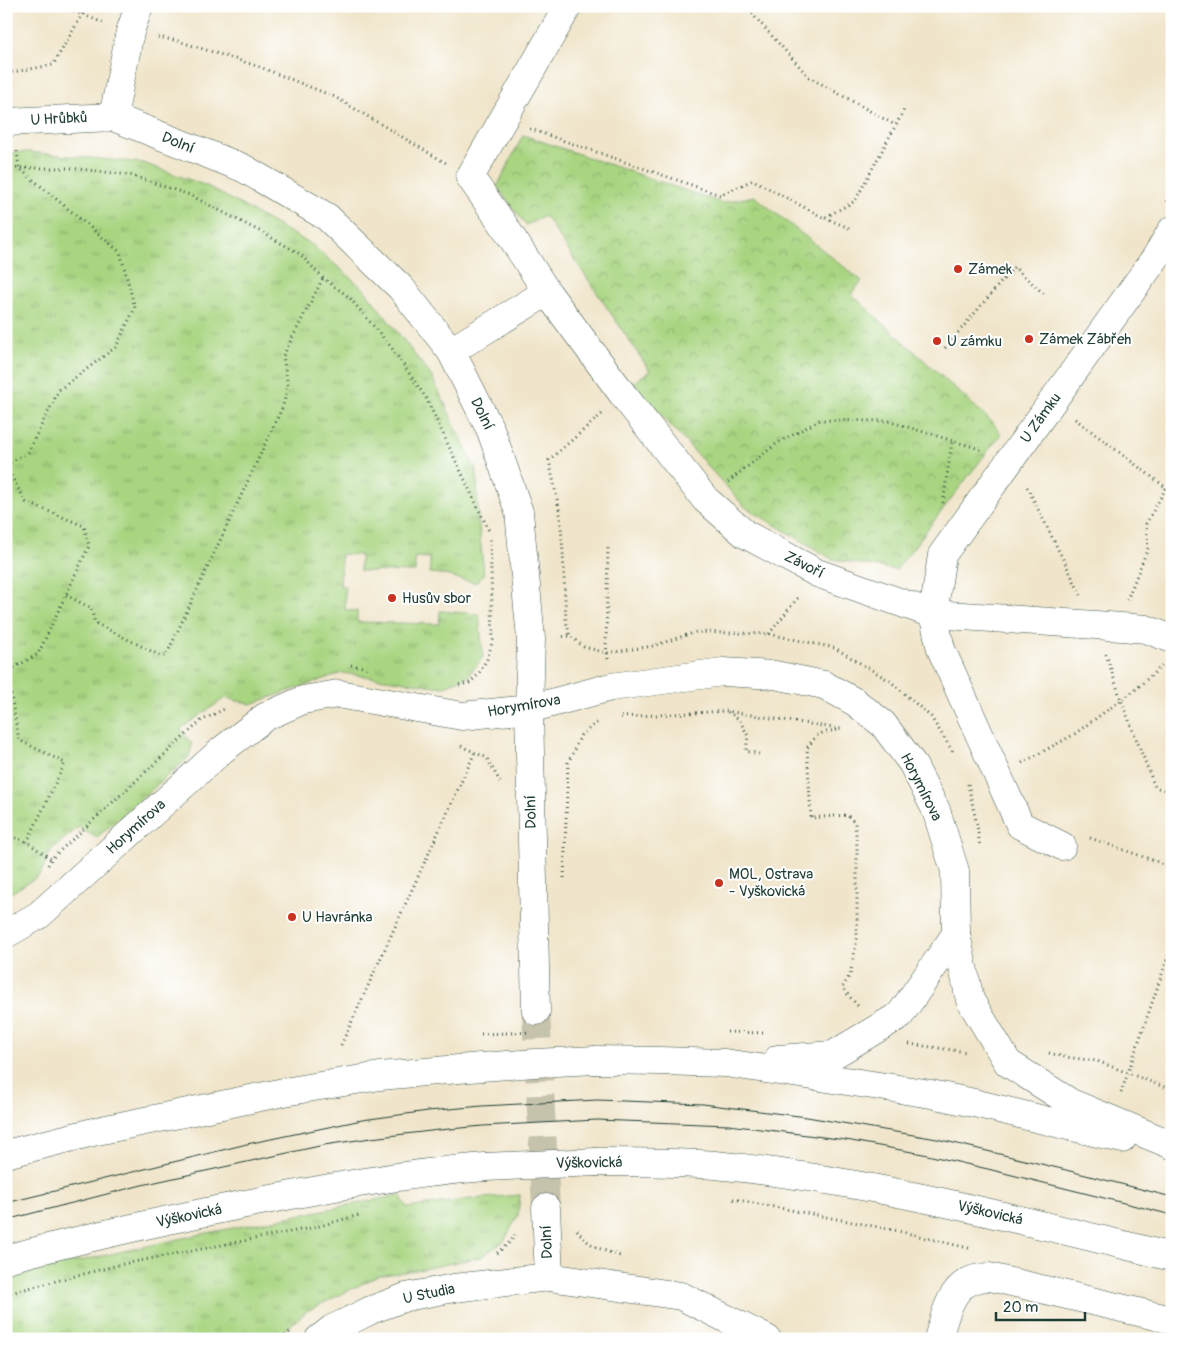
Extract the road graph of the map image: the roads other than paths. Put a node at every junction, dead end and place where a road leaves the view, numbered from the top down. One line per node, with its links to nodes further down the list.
1 (139, 6): 3 (street)
2 (568, 6): 7 (street, Závoří)
3 (113, 117): 4 (street, U Hrůbků); 8 (street, Dolní)
4 (10, 122)
5 (1172, 230): 6 (street, U Zámku)
6 (1164, 261): 9 (street, U Zámku)
7 (547, 292): 8 (street); 9 (street, Závoří)
8 (451, 351): 11 (street, Dolní)
9 (933, 614): 10 (street, Závoří); 12 (street)
10 (1168, 651)
11 (529, 709): 13 (street, Horymírova); 14 (street, Horymírova); 15 (street, Dolní)
12 (1062, 846)
13 (6, 934)
14 (956, 934): 16 (street); 17 (street, Horymírova)
15 (536, 1011)
16 (725, 1064): 18 (street); 19 (street, bridge)
17 (1172, 1145)
18 (1172, 1151)
19 (6, 1154)
20 (546, 1208): 23 (street, Dolní)
21 (1172, 1257): 22 (street, Výškovická, bridge)
22 (6, 1259)
23 (548, 1277): 25 (street, U Studia); 26 (street, U Studia)
24 (1172, 1320): 27 (street)
25 (319, 1339)
26 (767, 1339)
27 (938, 1339)

